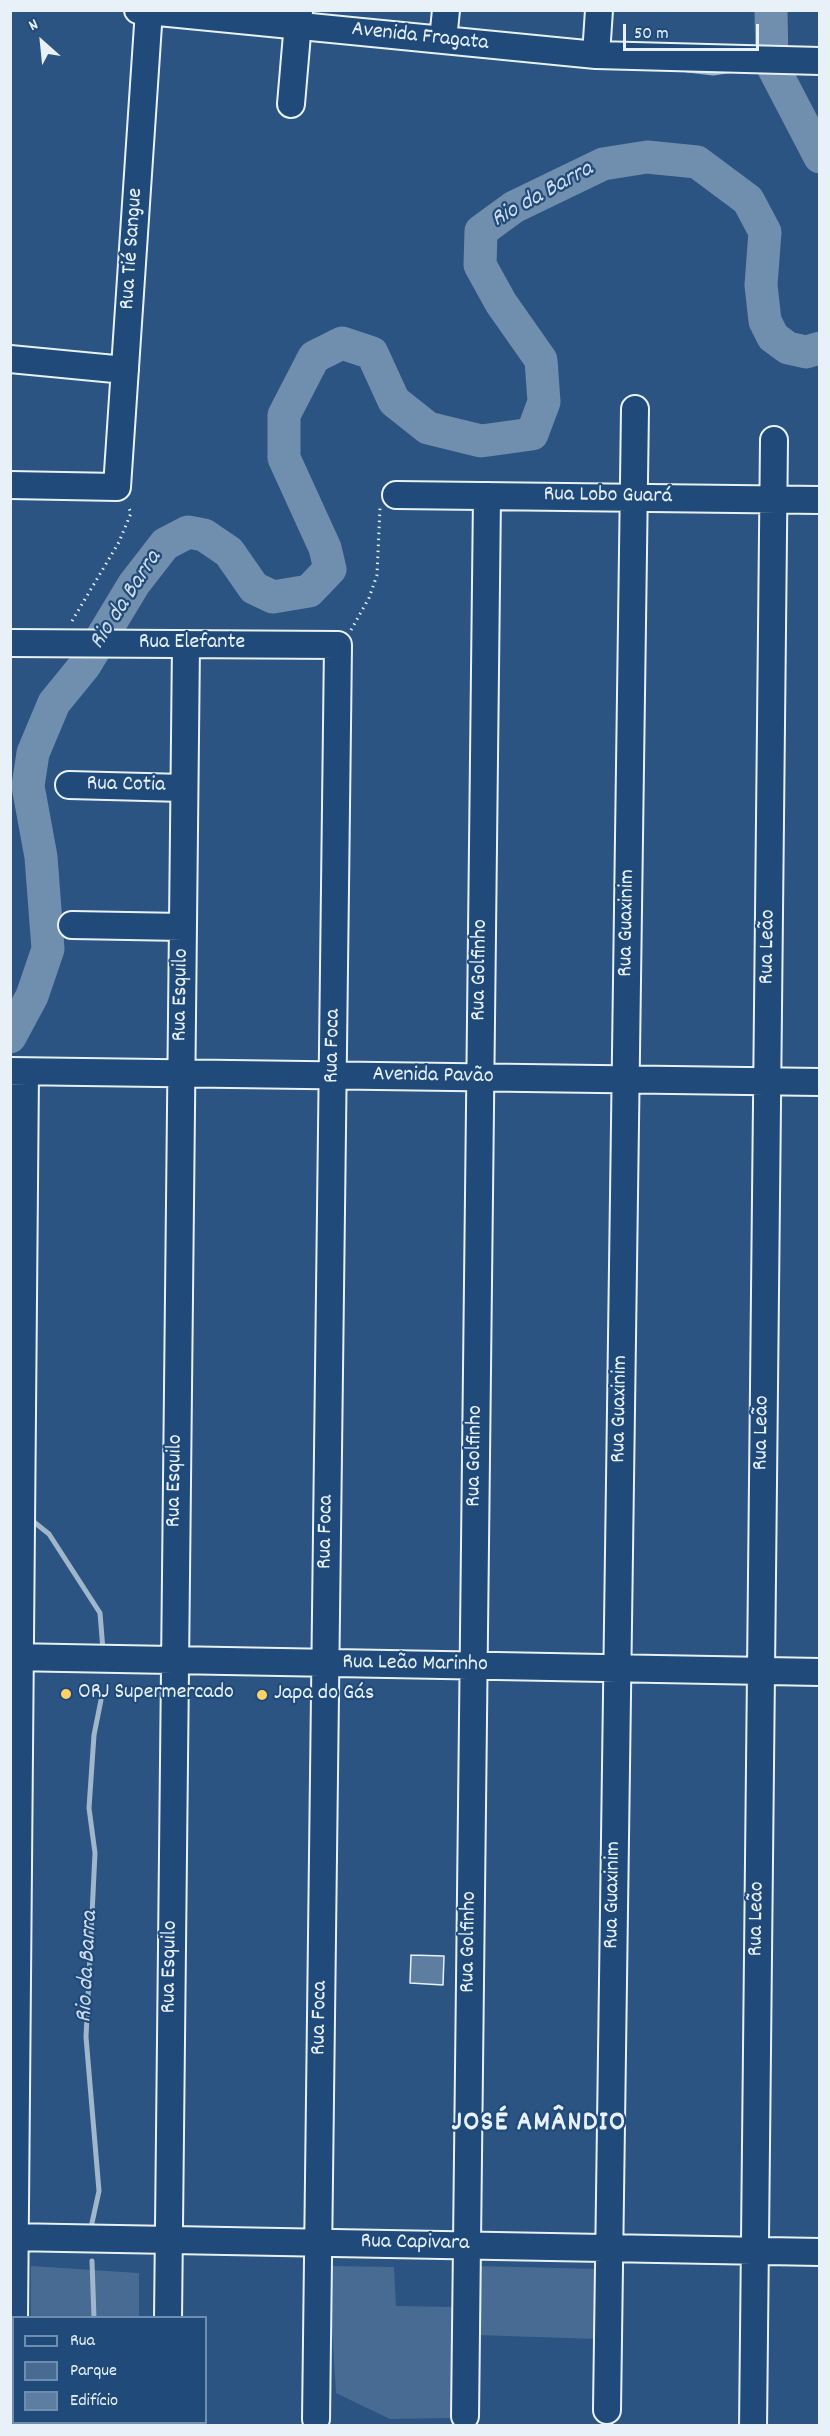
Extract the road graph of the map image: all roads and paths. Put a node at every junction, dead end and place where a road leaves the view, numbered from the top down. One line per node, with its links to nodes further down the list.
1 (446, 10): 5 (street)
2 (599, 10): 6 (street)
3 (145, 11): 4 (street, Avenida Fragata); 10 (street, Rua Tié Sangue)
4 (298, 18): 5 (street, Avenida Fragata); 8 (street)
5 (443, 40): 6 (street, Avenida Fragata)
6 (596, 55): 7 (street, Avenida Fragata)
7 (819, 61)
8 (291, 104)
9 (10, 359): 10 (street)
10 (125, 370): 14 (street, Rua Tié Sangue)
11 (635, 409): 17 (street, Rua Guaxinim)
12 (774, 440): 18 (street, Rua Leão)
13 (10, 485): 14 (street)
14 (117, 487): 21 (path)
15 (396, 495): 16 (street, Rua Lobo Guará); 23 (path)
16 (487, 496): 17 (street, Rua Lobo Guará); 31 (street, Rua Golfinho)
17 (634, 498): 18 (street, Rua Lobo Guará); 32 (street, Rua Guaxinim)
18 (774, 499): 19 (street, Rua Lobo Guará); 33 (street, Rua Leão)
19 (819, 500)
20 (10, 643): 21 (street, Rua Elefante)
21 (59, 644): 22 (street, Rua Elefante)
22 (186, 644): 23 (street, Rua Elefante); 25 (street, Rua Esquilo)
23 (338, 645): 30 (street, Rua Foca)
24 (69, 785): 25 (street, Rua Cotia)
25 (184, 788): 27 (street, Rua Esquilo)
26 (72, 925): 27 (street)
27 (183, 927): 29 (street, Rua Esquilo)
28 (18, 1071): 29 (street, Avenida Pavão); 35 (street)
29 (181, 1073): 30 (street, Avenida Pavão); 36 (street, Rua Esquilo)
30 (333, 1076): 31 (street, Avenida Pavão); 37 (street, Rua Foca)
31 (480, 1077): 32 (street, Avenida Pavão); 38 (street, Rua Golfinho)
32 (626, 1080): 33 (street, Avenida Pavão); 39 (street, Rua Guaxinim)
33 (767, 1081): 34 (street, Avenida Pavão); 40 (street, Rua Leão)
34 (819, 1082)
35 (16, 1657): 36 (street, Rua Leão Marinho); 42 (street)
36 (174, 1660): 37 (street, Rua Leão Marinho); 43 (street, Rua Esquilo)
37 (326, 1663): 38 (street, Rua Leão Marinho); 44 (street, Rua Foca)
38 (473, 1666): 39 (street, Rua Leão Marinho); 45 (street, Rua Golfinho)
39 (617, 1669): 40 (street, Rua Leão Marinho); 46 (street, Rua Guaxinim)
40 (761, 1671): 41 (street, Rua Leão Marinho); 47 (street, Rua Leão)
41 (819, 1672)
42 (13, 2237): 43 (street, Rua Capivara); 49 (street)
43 (168, 2239): 44 (street, Rua Capivara); 50 (street, Rua Esquilo)
44 (318, 2242): 45 (street, Rua Capivara); 53 (street, Rua Foca)
45 (467, 2246): 46 (street, Rua Capivara); 52 (street, Rua Golfinho)
46 (609, 2248): 47 (street, Rua Capivara); 51 (street, Rua Guaxinim)
47 (755, 2251): 48 (street, Rua Capivara); 54 (street, Rua Leão)
48 (819, 2252)
49 (14, 2316)
50 (168, 2316)
51 (607, 2410)
52 (465, 2416)
53 (316, 2420)
54 (753, 2426)

